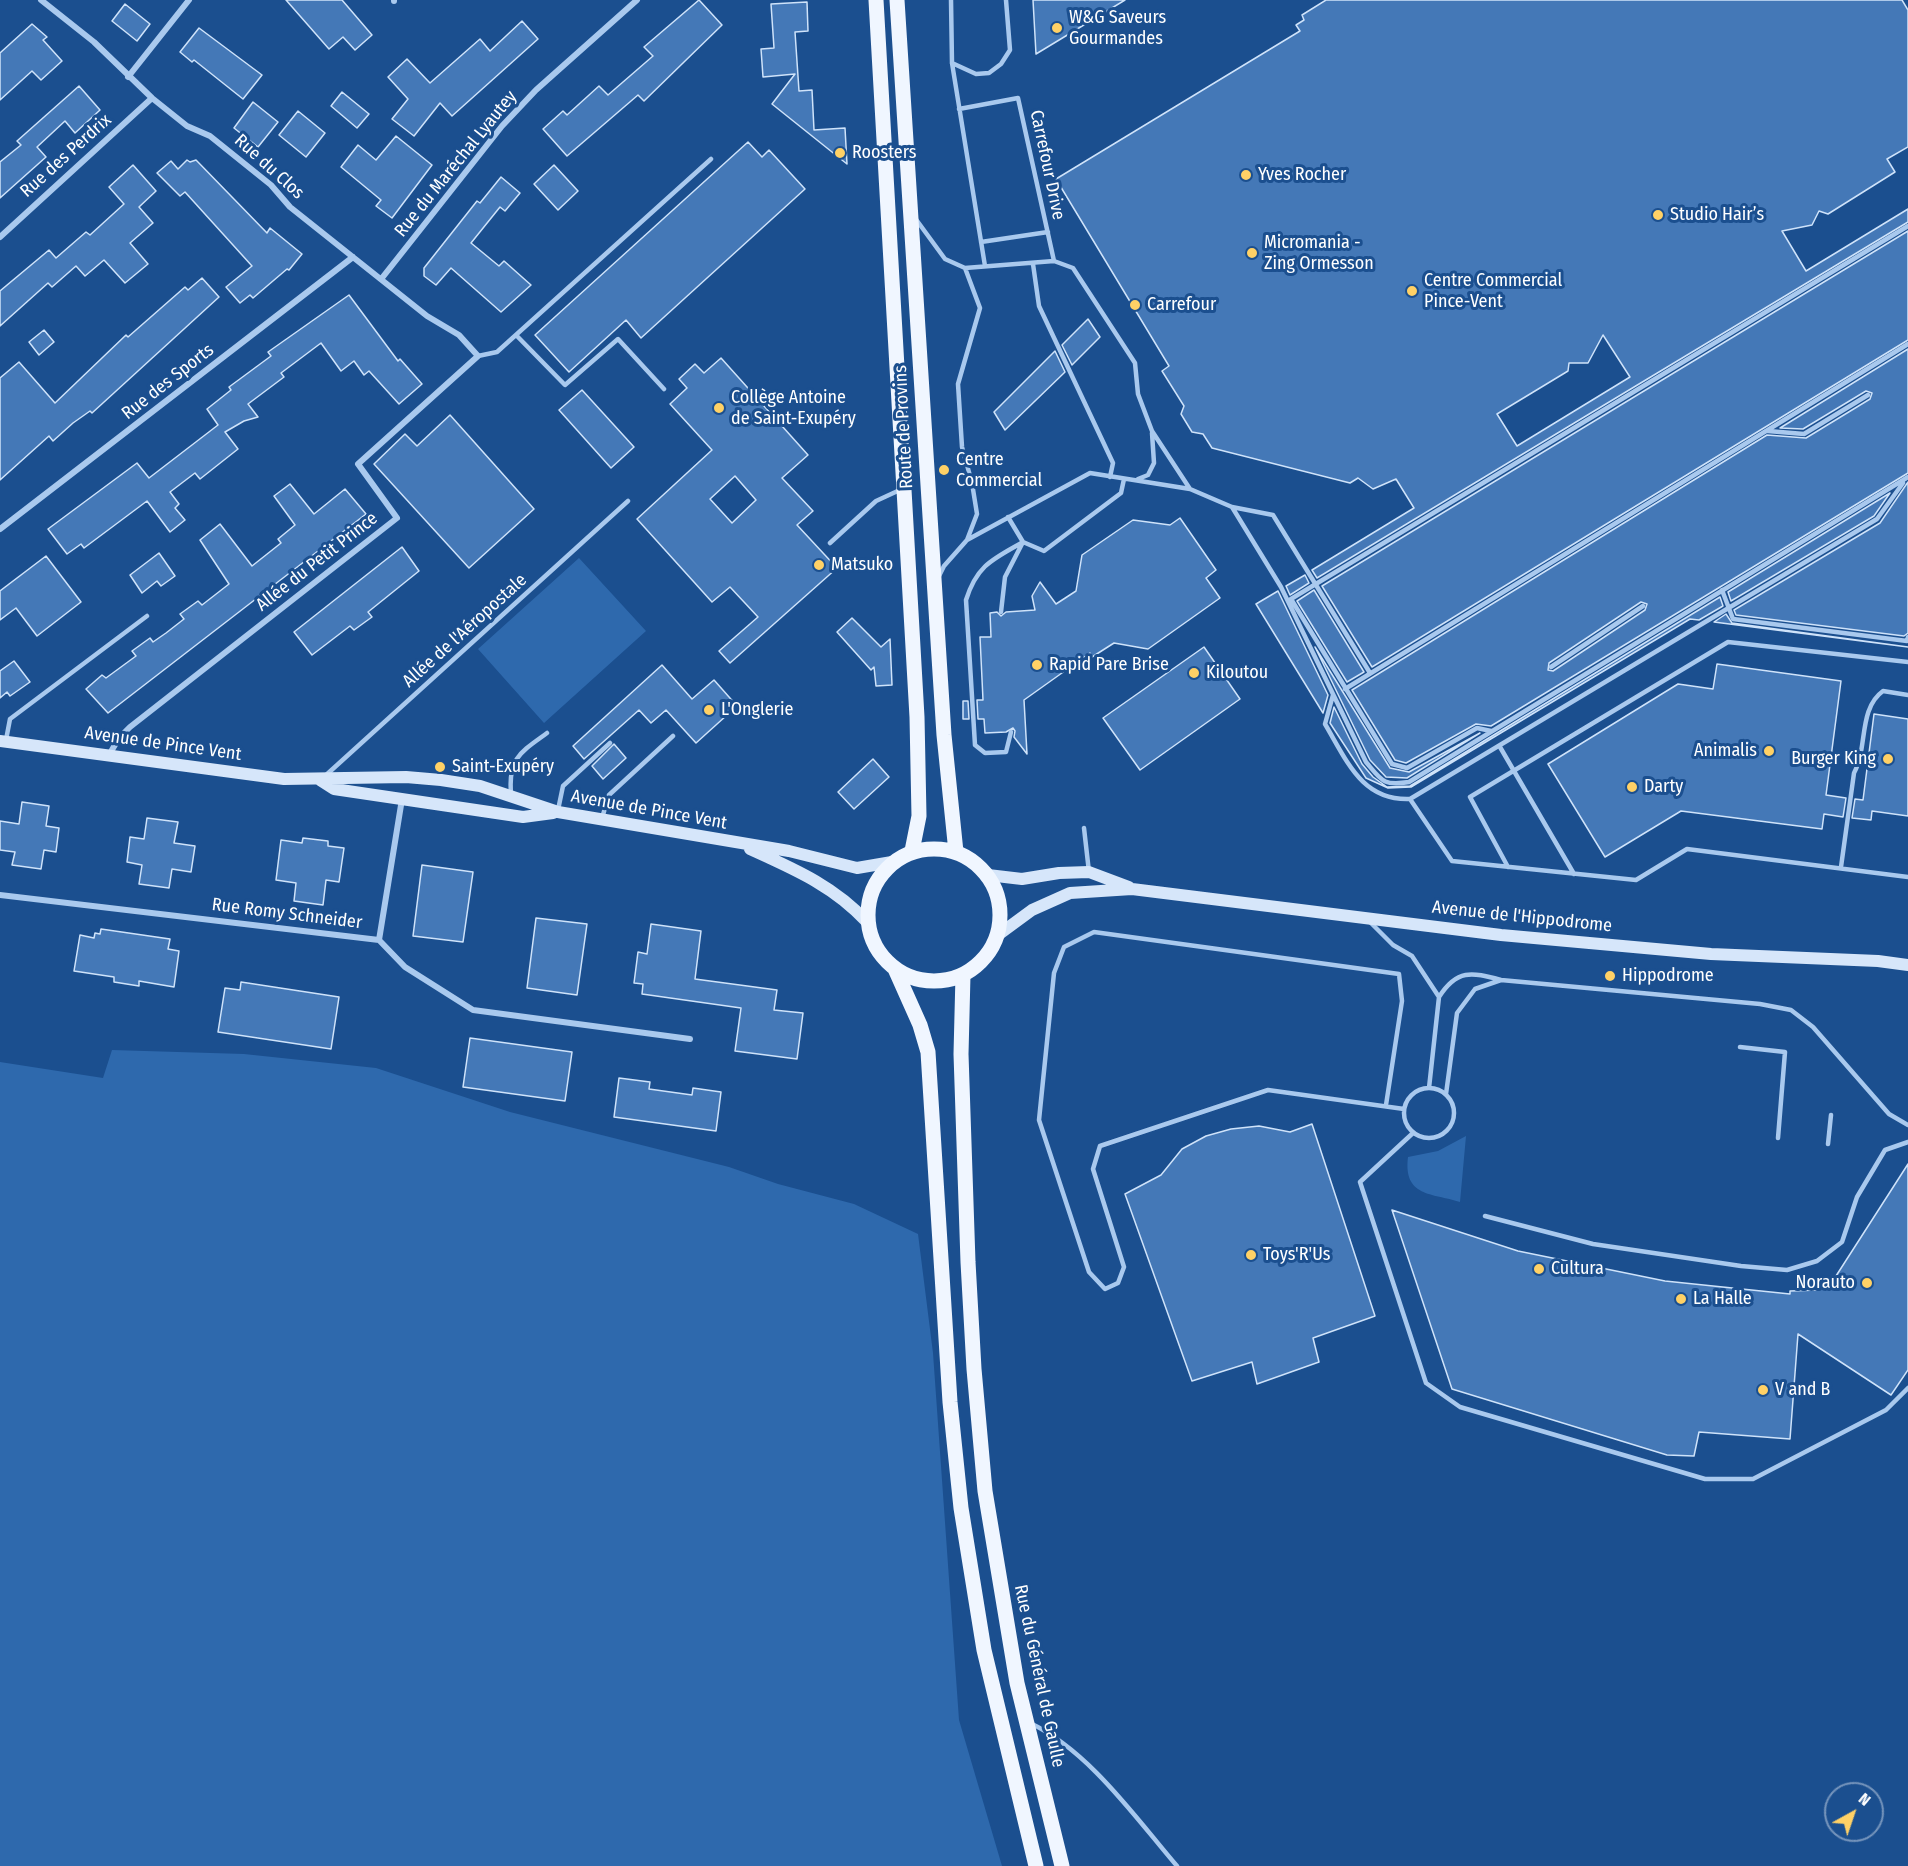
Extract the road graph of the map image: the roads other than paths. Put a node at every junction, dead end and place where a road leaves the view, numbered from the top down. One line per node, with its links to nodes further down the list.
1 (41, 0): 9 (street, Rue du Clos)
2 (189, 0): 9 (street)
3 (637, 0): 23 (street, Rue du Maréchal Lyautey)
4 (876, 0): 35 (main road, Route de Provins)
5 (897, 0): 13 (main road, Route de Provins)
6 (951, 0): 8 (lane)
7 (1006, 0): 8 (lane)
8 (952, 63): 11 (lane)
9 (128, 77): 10 (street, Rue du Clos)
10 (152, 98): 16 (street, Rue des Perdrix); 18 (street, Rue du Clos)
11 (959, 109): 15 (lane, Carrefour Drive); 17 (lane)
12 (711, 159): 24 (lane)
13 (910, 211): 22 (lane); 44 (main road, Route de Provins)
14 (1908, 226): 53 (lane)
15 (1048, 232): 17 (lane); 19 (lane, Carrefour Drive)
16 (0, 237)
17 (981, 242): 21 (lane)
18 (353, 257): 23 (street, Rue du Clos); 40 (street, Rue des Sports)
19 (1054, 261): 20 (lane); 29 (lane)
20 (1033, 264): 21 (lane); 32 (lane)
21 (985, 266): 22 (lane)
22 (965, 268): 41 (lane)
23 (382, 278): 26 (street, Rue du Clos)
24 (516, 336): 26 (lane); 27 (lane)
25 (1908, 344): 30 (lane)
26 (478, 356): 63 (street, Allée du Petit Prince)
27 (664, 389)
28 (1868, 395): 30 (lane)
29 (1152, 431): 34 (lane); 36 (lane)
30 (1766, 431): 52 (lane)
31 (1908, 476): 45 (lane); 62 (lane)
32 (1110, 477): 33 (lane); 39 (lane)
33 (1124, 479): 34 (lane); 42 (lane)
34 (1136, 480): 36 (lane)
35 (904, 488): 43 (lane); 73 (main road, Route de Provins)
36 (1190, 489): 38 (lane)
37 (628, 501): 65 (lane, Allée de l'Aéropostale)
38 (1232, 507): 52 (lane); 54 (lane)
39 (1008, 517): 41 (lane); 42 (lane)
40 (0, 529)
41 (967, 540): 44 (lane)
42 (1023, 542): 47 (lane); 57 (lane)
43 (830, 543)
44 (935, 584): 74 (main road, Route de Provins)
45 (1722, 590): 49 (lane); 56 (lane)
46 (1643, 606): 51 (lane)
47 (1001, 612)
48 (147, 616): 60 (lane)
49 (1908, 640)
50 (1908, 662): 64 (lane)
51 (1551, 667)
52 (1370, 673): 53 (lane)
53 (1345, 688): 56 (lane)
54 (1333, 695): 56 (lane); 68 (lane)
55 (1908, 695): 77 (lane)
56 (1491, 731)
57 (1011, 732)
58 (547, 733): 66 (lane)
59 (673, 736): 70 (lane)
60 (3, 741): 63 (main road, Avenue de Pince Vent)
61 (610, 743): 69 (lane)
62 (1500, 747): 64 (lane); 68 (lane)
63 (109, 754): 65 (main road, Avenue de Pince Vent)
64 (1513, 771): 76 (lane); 79 (lane)
65 (320, 780): 66 (main road, Avenue de Pince Vent); 67 (main road, Avenue de Pince Vent)
66 (511, 796): 69 (main road, Avenue de Pince Vent)
67 (402, 799): 69 (main road, Avenue de Pince Vent); 87 (street)
68 (1410, 799): 76 (lane)
69 (558, 812): 70 (main road, Avenue de Pince Vent)
70 (602, 818): 72 (main road, Avenue de Pince Vent)
71 (1084, 828): 78 (lane)
72 (735, 843): 75 (main road, Avenue de Pince Vent); 85 (main road, Avenue de Pince Vent)
73 (912, 851): 74 (main road); 75 (main road)
74 (956, 852): 80 (main road)
75 (892, 862): 85 (main road)
76 (1508, 867): 79 (lane)
77 (1841, 867): 79 (lane); 81 (lane)
78 (1089, 872): 80 (main road, Avenue de l'Hippodrome); 82 (main road, Avenue de l'Hippodrome)
79 (1574, 874)
80 (988, 875): 86 (main road)
81 (1908, 877)
82 (1132, 889): 84 (main road, Avenue de l'Hippodrome); 86 (main road, Avenue de l'Hippodrome)
83 (0, 894): 87 (street, Rue Romy Schneider)
84 (1364, 916): 88 (main road, Avenue de l'Hippodrome); 92 (lane)
85 (867, 922): 89 (main road)
86 (998, 935): 90 (main road)
87 (379, 940): 93 (street, Rue Romy Schneider)
88 (1908, 965)
89 (895, 969): 90 (main road); 108 (main road)
90 (963, 975): 107 (main road, Rue du Général de Gaulle)
91 (1501, 980): 92 (lane); 96 (lane); 100 (lane)
92 (1439, 997): 95 (lane)
93 (690, 1039)
94 (1740, 1047): 102 (lane)
95 (1429, 1088): 96 (lane); 98 (lane)
96 (1446, 1094): 101 (lane)
97 (1386, 1105): 97 (lane); 98 (lane)
98 (1404, 1109): 101 (lane)
99 (1831, 1115): 104 (lane)
100 (1908, 1125)
101 (1413, 1133): 106 (lane)
102 (1778, 1138)
103 (1908, 1142): 105 (lane)
104 (1828, 1144)
105 (1485, 1215)
106 (1908, 1388)
107 (1025, 1720): 109 (main road, Rue du Général de Gaulle); 110 (lane)
108 (1036, 1866)
109 (1062, 1866)
110 (1177, 1866)

